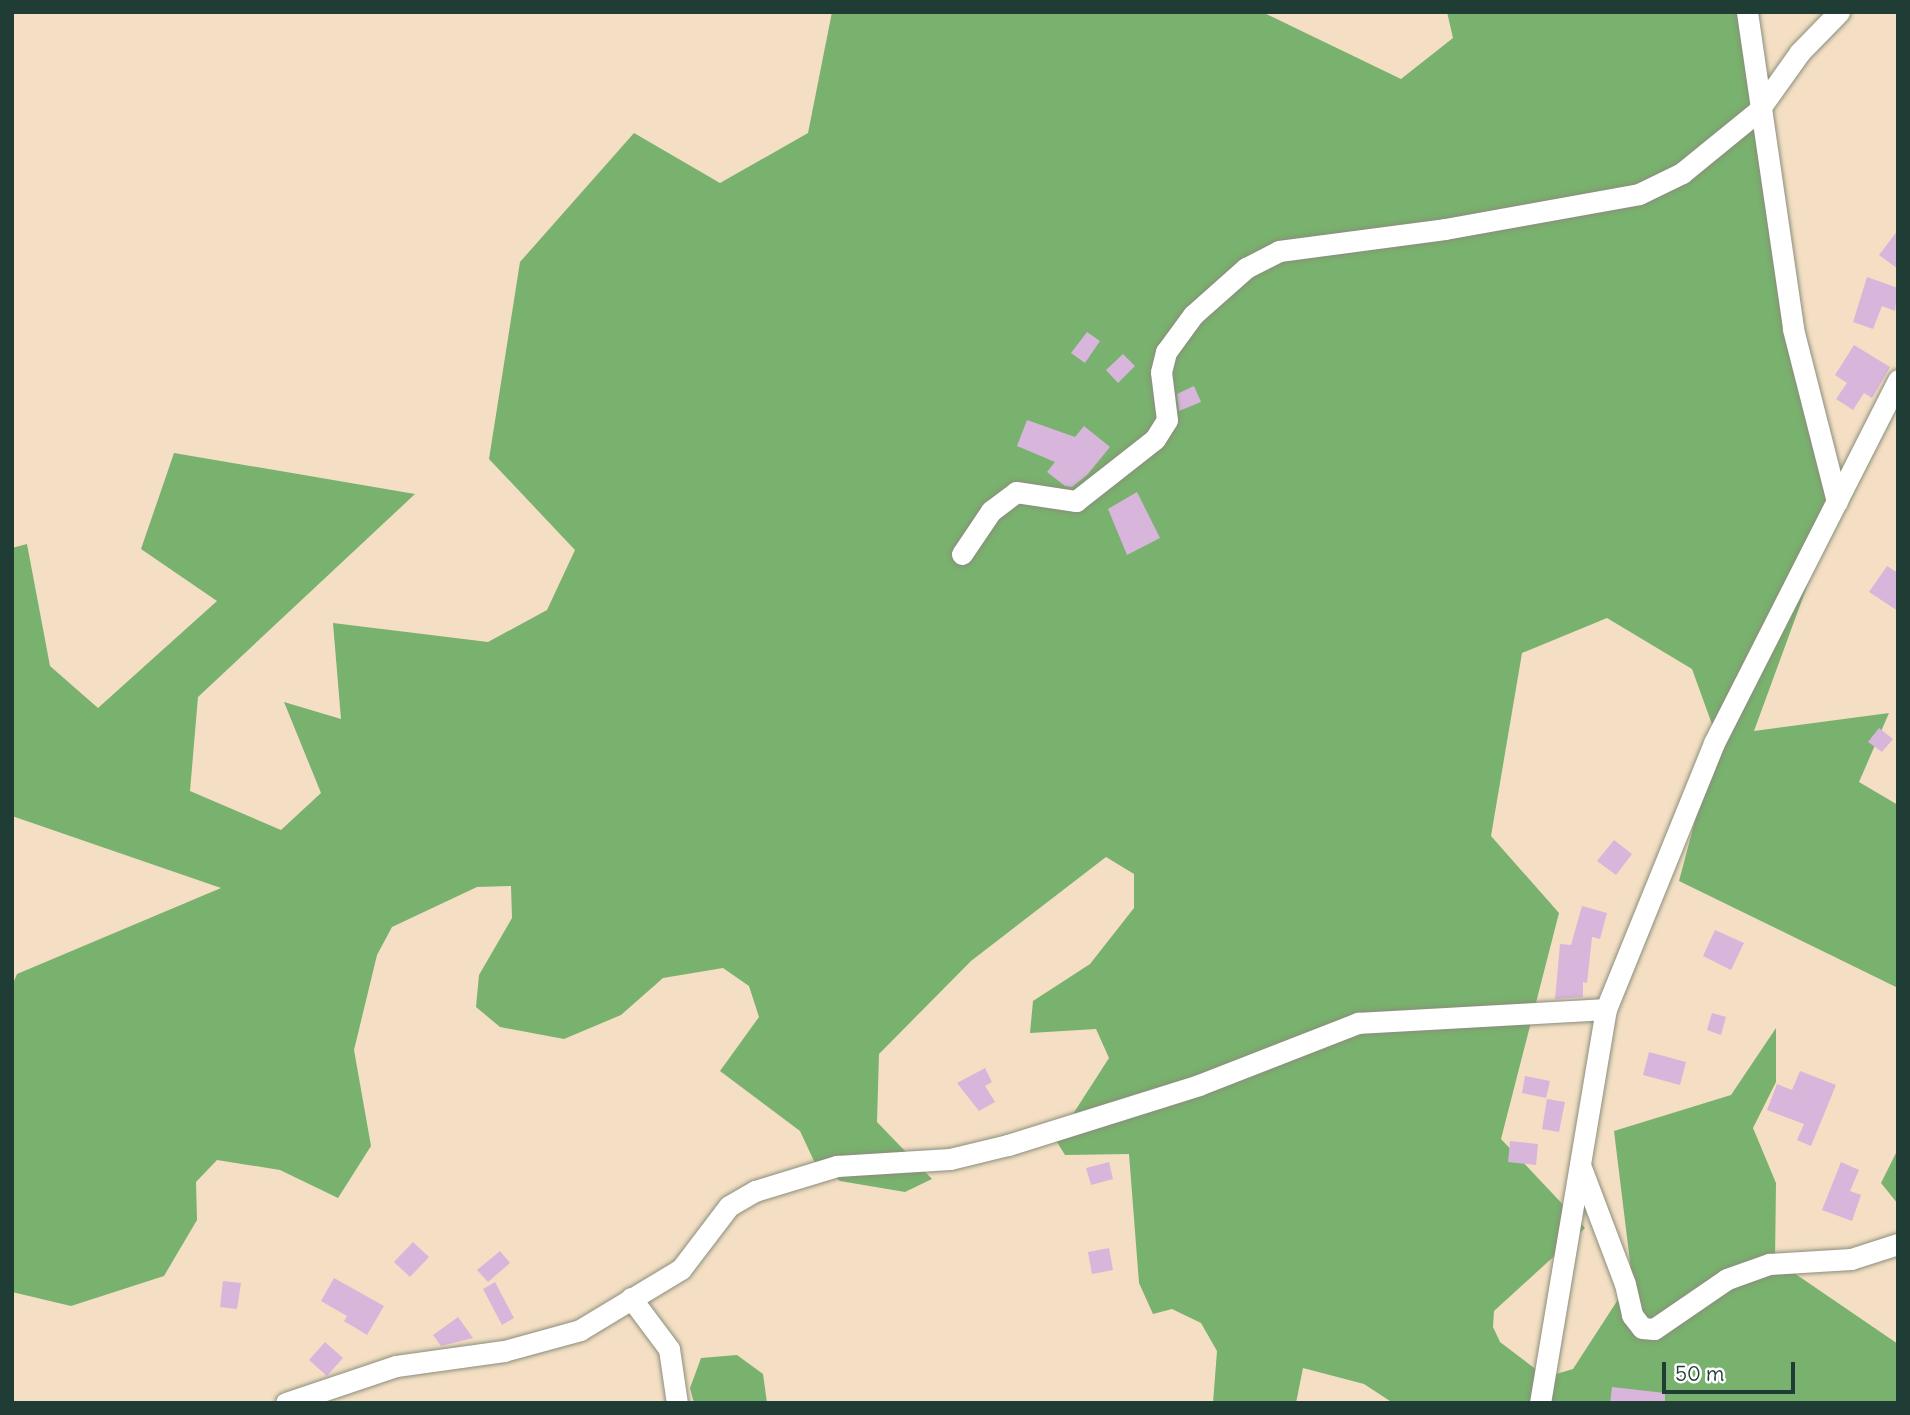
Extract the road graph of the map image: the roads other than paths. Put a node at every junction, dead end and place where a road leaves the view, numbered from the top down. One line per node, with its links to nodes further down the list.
1 (1747, 12): 3 (street)
2 (1839, 12): 3 (street)
3 (1758, 110): 5 (street); 6 (street)
4 (1898, 380): 5 (street)
5 (1837, 501): 7 (street)
6 (962, 554)
7 (1606, 1009): 8 (street); 10 (street)
8 (1580, 1164): 9 (street); 13 (street)
9 (1898, 1244)
10 (631, 1298): 11 (street); 12 (street)
11 (286, 1403)
12 (677, 1403)
13 (1540, 1403)

